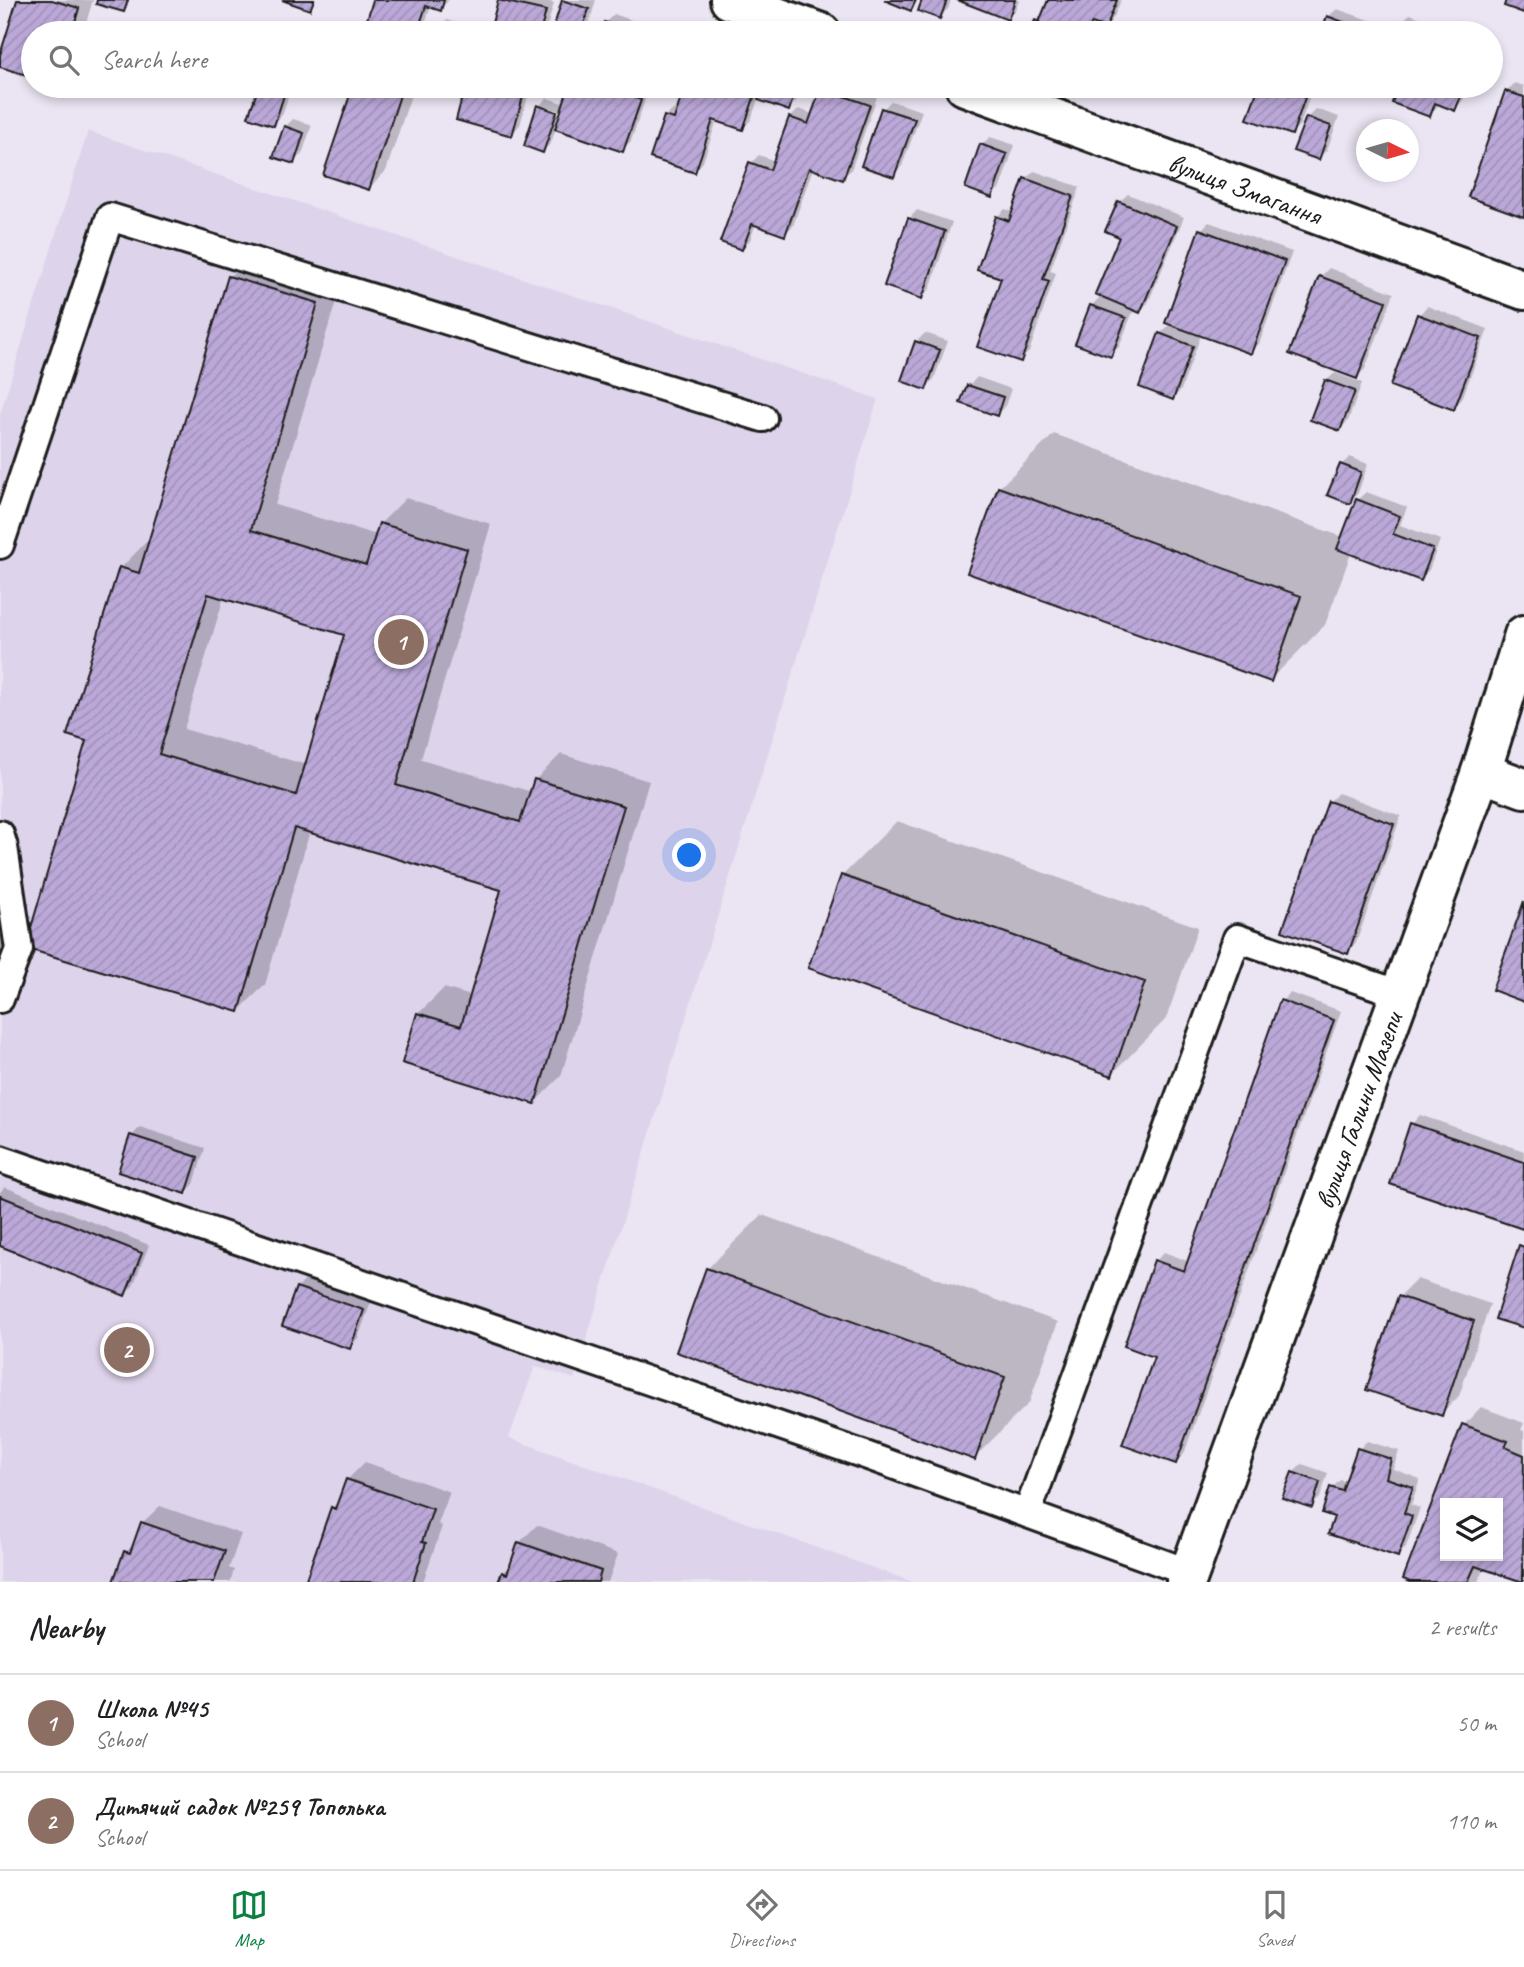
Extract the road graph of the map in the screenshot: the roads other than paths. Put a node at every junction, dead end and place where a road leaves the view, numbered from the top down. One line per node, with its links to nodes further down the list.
1 (730, 0): 2 (street)
2 (788, 21)
3 (998, 98): 4 (street, вулиця Змагання)
4 (1524, 290)
5 (763, 418): 6 (lane)
6 (0, 545)
7 (1524, 635): 8 (street, вулиця Галини Мазепи)
8 (1481, 772): 9 (street); 11 (street, вулиця Галини Мазепи)
9 (1524, 788)
10 (0, 834): 12 (lane)
11 (1400, 993): 14 (lane); 15 (street, вулиця Галини Мазепи)
12 (0, 999)
13 (0, 1159): 14 (lane)
14 (1027, 1514): 15 (lane)
15 (1196, 1579)

